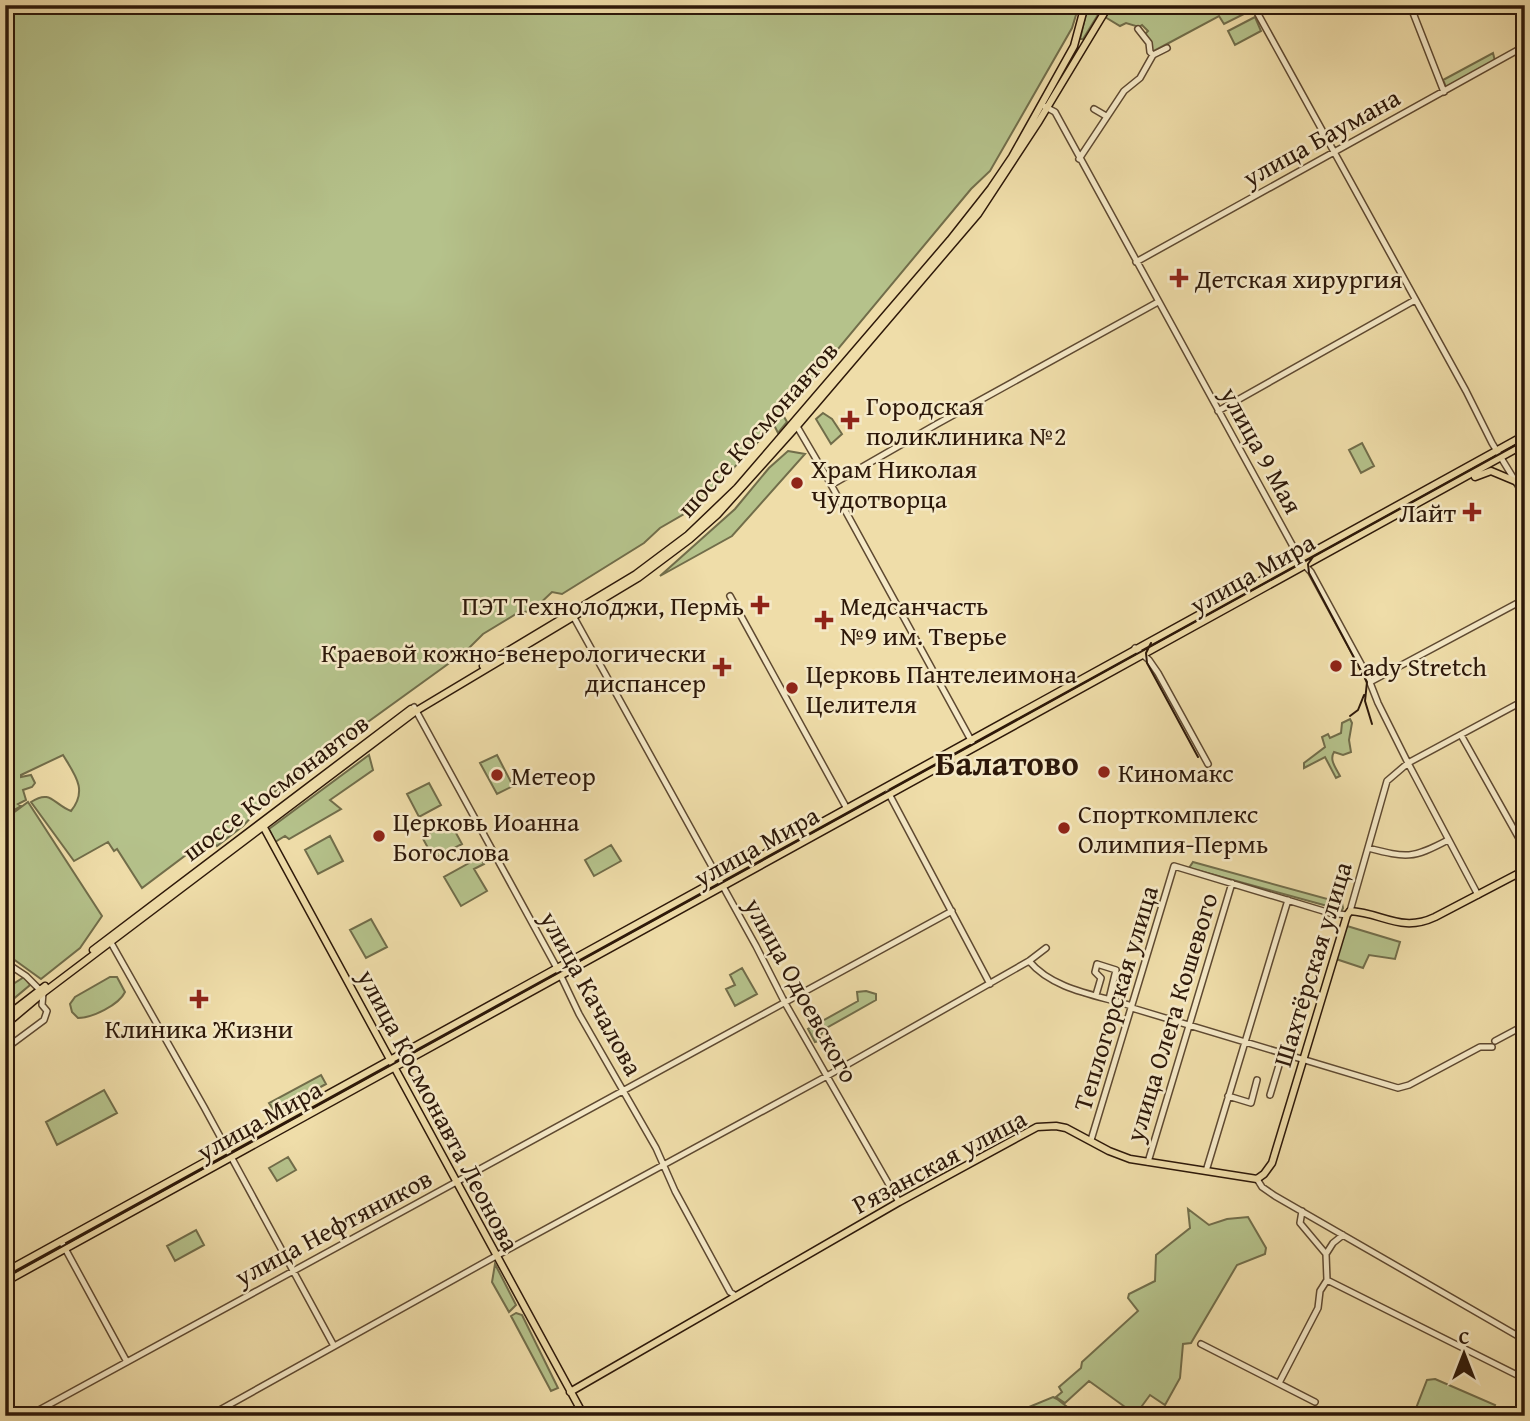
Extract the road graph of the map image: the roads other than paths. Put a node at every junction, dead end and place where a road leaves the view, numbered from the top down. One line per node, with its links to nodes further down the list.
1 (1085, 5): 10 (main road, шоссе Космонавтов)
2 (1109, 5): 10 (main road, шоссе Космонавтов)
3 (1253, 5): 13 (street)
4 (1410, 5): 9 (street)
5 (1138, 29): 8 (street)
6 (1525, 46): 9 (street, улица Баумана)
7 (1167, 48): 8 (street)
8 (1153, 55): 12 (street)
9 (1444, 92): 13 (street, улица Баумана)
10 (1045, 106): 14 (street, улица 9 Мая); 19 (main road, шоссе Космонавтов)
11 (1094, 109): 12 (street)
12 (1107, 116): 14 (street)
13 (1334, 152): 15 (street, улица Баумана); 16 (street)
14 (1079, 159): 15 (street, улица 9 Мая)
15 (1136, 262): 17 (street, улица 9 Мая)
16 (1415, 300): 18 (street); 22 (street)
17 (1158, 302): 18 (street, улица 9 Мая); 26 (street)
18 (1218, 411): 28 (street, улица 9 Мая)
19 (795, 424): 26 (street); 32 (main road, шоссе Космонавтов)
20 (1525, 435): 22 (main road, улица Мира)
21 (1525, 444): 23 (main road, улица Мира)
22 (1497, 450): 23 (street); 28 (main road, улица Мира)
23 (1502, 457): 24 (main road, улица Мира); 25 (street)
24 (1460, 480): 25 (main road); 29 (main road, улица Мира)
25 (1516, 481): 27 (street)
26 (831, 485): 41 (street)
27 (1525, 497)
28 (1299, 557): 29 (street, улица 9 Мая); 33 (main road, улица Мира)
29 (1305, 566): 34 (main road, улица Мира); 35 (street, улица 9 Мая)
30 (730, 596): 47 (street)
31 (1525, 599): 35 (street)
32 (572, 615): 38 (main road, шоссе Космонавтов); 53 (street, улица Одоевского)
33 (1135, 648): 34 (street); 41 (main road, улица Мира)
34 (1144, 654): 42 (main road, улица Мира); 44 (street)
35 (1370, 682): 43 (street, улица 9 Мая)
36 (1525, 701): 37 (street, Шахтёрская улица)
37 (1517, 705): 39 (street); 40 (street, Шахтёрская улица)
38 (415, 709): 48 (main road, шоссе Космонавтов); 64 (street, улица Качалова)
39 (1525, 719)
40 (1461, 735): 43 (street, Шахтёрская улица); 51 (street)
41 (971, 739): 42 (street); 45 (main road, улица Мира)
42 (975, 747): 46 (main road, улица Мира)
43 (1408, 763): 49 (street, улица 9 Мая); 50 (street, Шахтёрская улица)
44 (1208, 765)
45 (884, 786): 46 (street); 47 (main road, улица Мира)
46 (889, 795): 55 (main road, улица Мира); 58 (street)
47 (846, 807): 53 (main road, улица Мира)
48 (262, 824): 60 (main road, шоссе Космонавтов); 79 (main road, улица Космонавта Леонова)
49 (1448, 840): 50 (street); 56 (street, улица 9 Мая)
50 (1368, 848): 59 (street, Шахтёрская улица)
51 (1525, 849)
52 (1525, 870): 56 (main road)
53 (717, 878): 55 (street, улица Одоевского); 64 (main road, улица Мира)
54 (1232, 883): 57 (street); 71 (street, Теплогорская улица); 74 (street, улица Олега Кошевого)
55 (722, 887): 65 (main road, улица Мира); 70 (street, улица Одоевского)
56 (1478, 895): 59 (main road)
57 (1288, 900): 59 (street); 76 (street)
58 (952, 911): 66 (street); 70 (street, улица Нефтяников)
59 (1349, 913): 80 (main road, Шахтёрская улица)
60 (109, 940): 67 (main road, шоссе Космонавтов); 88 (street)
61 (1046, 948): 62 (street)
62 (1029, 961): 66 (street); 68 (street)
63 (5, 962): 67 (street)
64 (557, 967): 65 (street, улица Качалова); 79 (main road, улица Мира)
65 (561, 976): 81 (main road, улица Мира); 84 (street, улица Качалова)
66 (990, 984): 82 (street)
67 (42, 991): 72 (main road, шоссе Космонавтов); 73 (main road, шоссе Космонавтов); 77 (street)
68 (1096, 995): 69 (street); 69 (street)
69 (1109, 999): 71 (street)
70 (785, 1003): 82 (street, улица Одоевского); 84 (street, улица Нефтяников)
71 (1132, 1007): 74 (street); 87 (street, Теплогорская улица)
72 (5, 1017)
73 (5, 1024)
74 (1189, 1025): 76 (street); 90 (street, улица Олега Кошевого)
75 (1525, 1025): 80 (street)
76 (1244, 1041): 78 (street); 86 (street)
77 (5, 1049)
78 (1283, 1052): 80 (street); 85 (street)
79 (389, 1059): 81 (main road, улица Космонавта Леонова); 88 (main road, улица Мира)
80 (1304, 1059): 93 (main road, Шахтёрская улица)
81 (394, 1068): 89 (main road, улица Мира); 94 (main road, улица Космонавта Леонова)
82 (827, 1076): 91 (street); 95 (street, улица Одоевского)
83 (1257, 1080): 86 (street)
84 (624, 1090): 91 (street, улица Качалова); 94 (street, улица Нефтяников)
85 (1270, 1095)
86 (1228, 1096): 92 (street)
87 (1091, 1140): 90 (main road, Рязанская улица); 95 (main road, Рязанская улица)
88 (227, 1149): 89 (street); 98 (main road, улица Мира)
89 (231, 1157): 99 (main road, улица Мира); 102 (street)
90 (1148, 1162): 92 (main road, Рязанская улица)
91 (663, 1164): 101 (street); 106 (street, улица Качалова)
92 (1206, 1171): 93 (main road, Рязанская улица)
93 (1257, 1179): 96 (street, Рязанская улица)
94 (456, 1182): 101 (main road, улица Космонавта Леонова); 102 (street, улица Нефтяников)
95 (899, 1202): 106 (main road, Рязанская улица)
96 (1302, 1211): 97 (street, Рязанская улица); 100 (street)
97 (1343, 1235): 100 (street); 107 (street, Рязанская улица)
98 (61, 1241): 99 (street); 103 (main road, улица Мира)
99 (66, 1249): 105 (main road, улица Мира); 110 (street)
100 (1326, 1254): 104 (street)
101 (496, 1256): 109 (street); 113 (main road, улица Космонавта Леонова)
102 (292, 1270): 109 (street); 110 (street, улица Нефтяников)
103 (5, 1272)
104 (1327, 1280): 111 (street); 112 (street)
105 (5, 1282)
106 (736, 1296): 113 (main road, Рязанская улица)
107 (1525, 1340)
108 (1201, 1344): 112 (street)
109 (334, 1346): 117 (street)
110 (127, 1362): 116 (street, улица Нефтяников)
111 (1525, 1379)
112 (1279, 1383): 114 (street)
113 (570, 1392): 118 (main road, улица Космонавта Леонова)
114 (1315, 1402)
115 (1525, 1402): 119 (street)
116 (28, 1416)
117 (209, 1416)
118 (584, 1416)
119 (1518, 1416)

